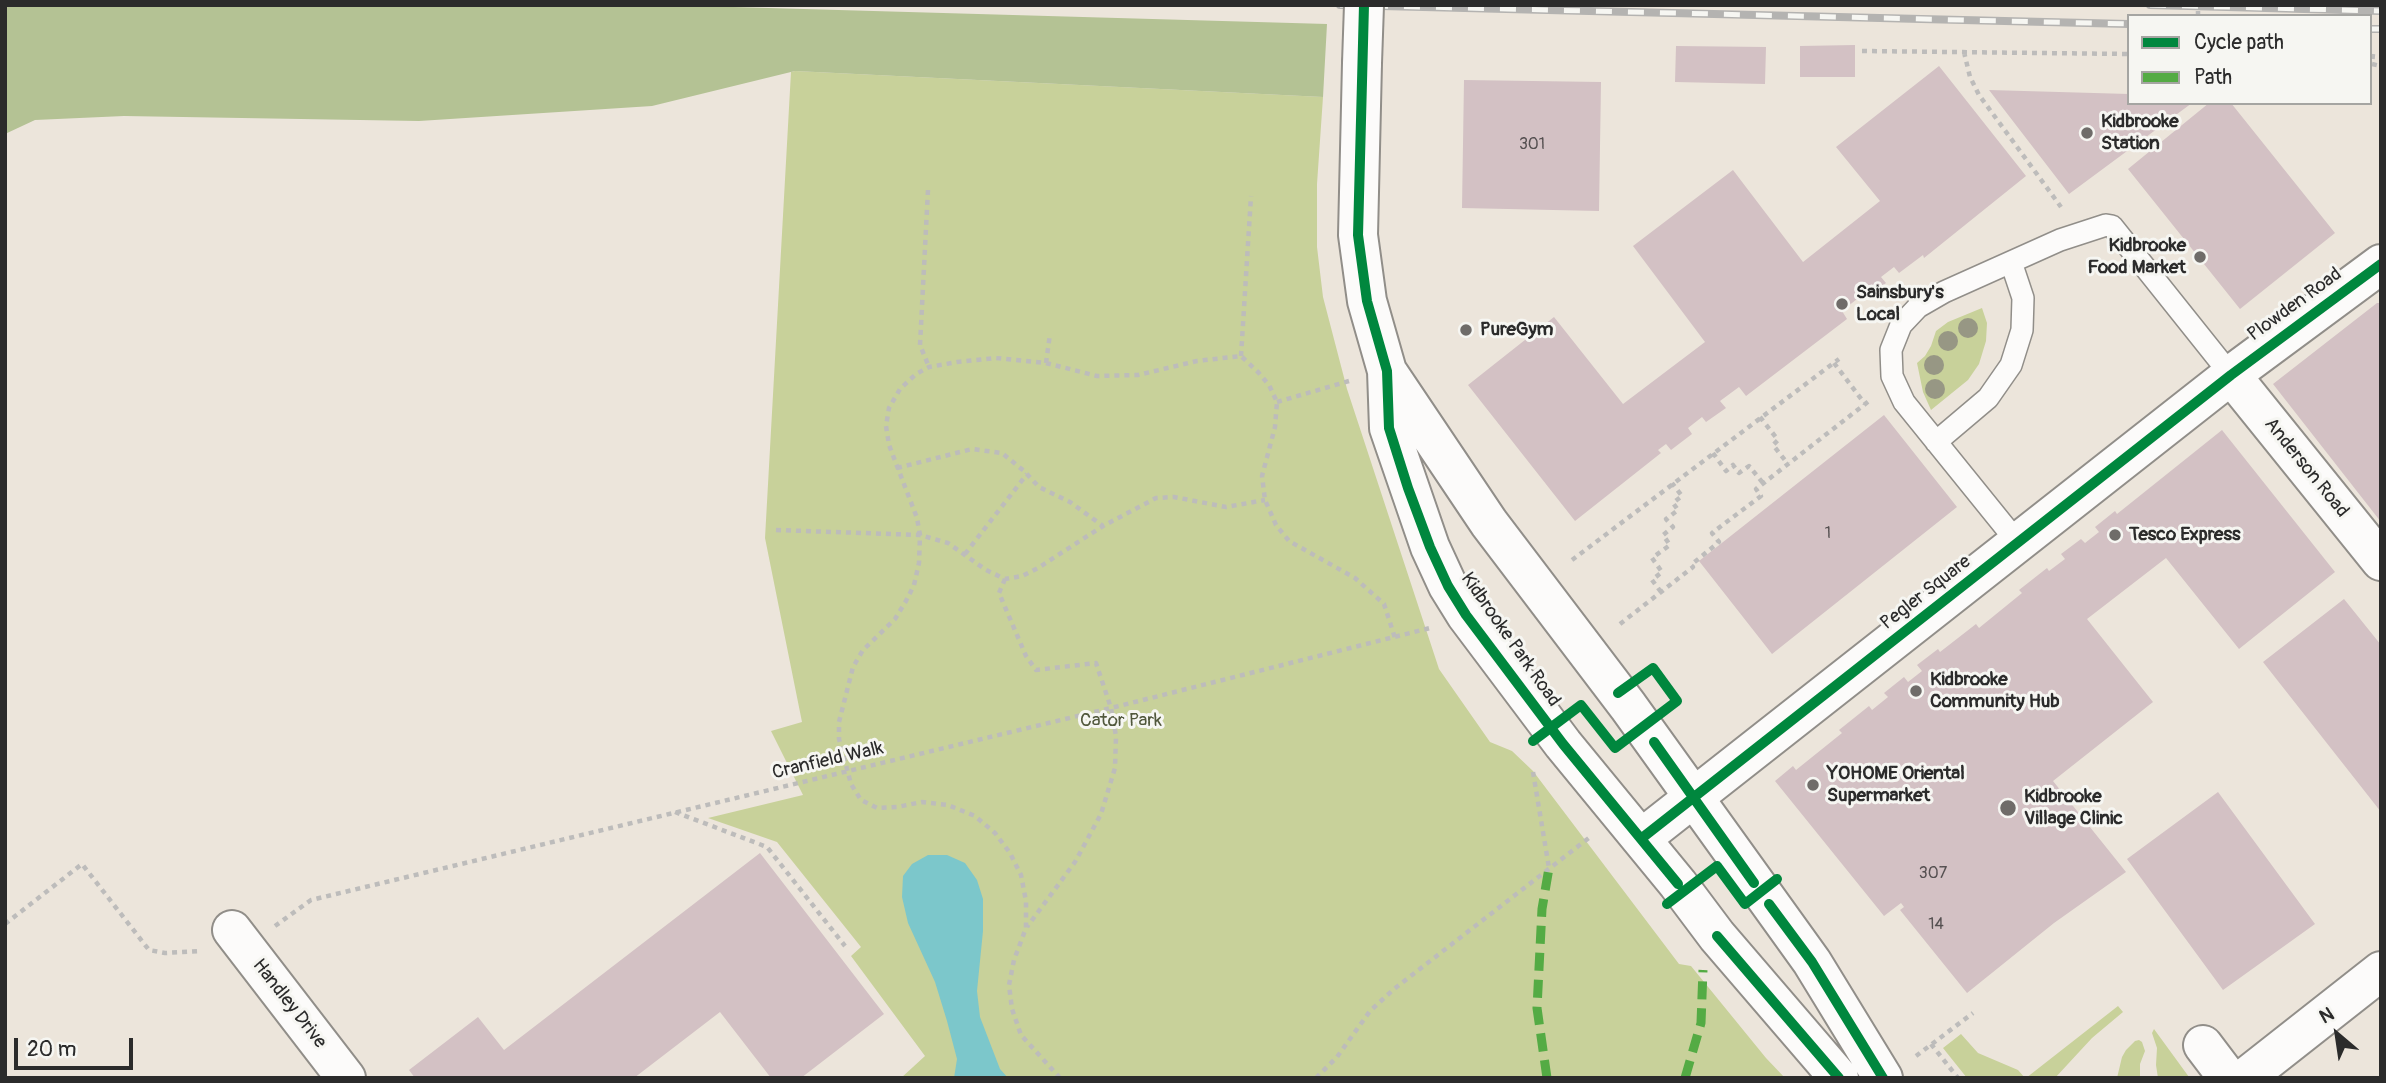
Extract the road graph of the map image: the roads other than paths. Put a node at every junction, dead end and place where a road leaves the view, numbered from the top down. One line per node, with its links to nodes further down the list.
1 (1364, 5): 4 (main road, Kidbrooke Park Road, bridge)
2 (2011, 262): 5 (lane); 6 (lane); 6 (lane)
3 (2381, 264): 5 (main road, Plowden Road)
4 (1387, 371): 9 (main road, Kidbrooke Park Road); 10 (main road, Kidbrooke Park Road)
5 (2231, 375): 7 (main road, Pegler Square); 8 (main road, Anderson Road)
6 (1936, 442): 7 (lane)
7 (2018, 542): 9 (main road, Pegler Square)
8 (2381, 561)
9 (1694, 799): 10 (main road, Pegler Square); 14 (main road, Kidbrooke Park Road)
10 (1642, 838): 16 (main road, Kidbrooke Park Road)
11 (238, 938): 15 (main road, Handley Drive)
12 (2381, 971): 18 (main road)
13 (2203, 1045): 17 (main road)
14 (1895, 1070)
15 (346, 1078)
16 (1839, 1078)
17 (2228, 1078)
18 (2245, 1078)

